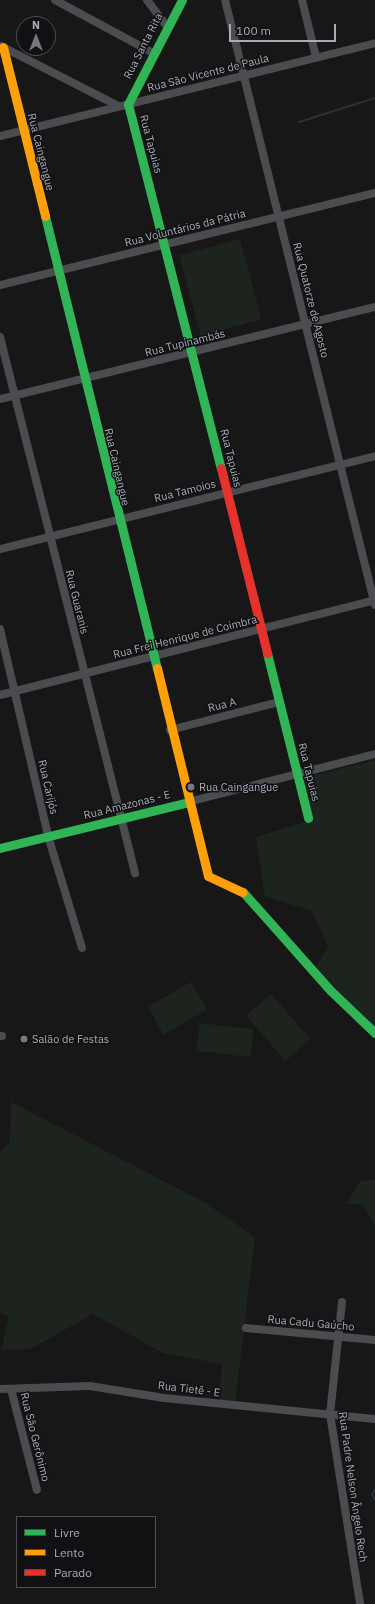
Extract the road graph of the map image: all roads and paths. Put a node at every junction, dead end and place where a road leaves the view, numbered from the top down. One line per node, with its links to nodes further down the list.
1 (55, 0): 9 (street)
2 (147, 0): 6 (street)
3 (182, 0): 6 (street, Rua Santa Rita)
4 (225, 0): 11 (street, Rua Quatorze de Agosto)
5 (302, 0): 10 (street)
6 (166, 26): 9 (street, Rua Santa Rita)
7 (375, 43): 10 (street, Rua São Vicente de Paula)
8 (1, 46): 12 (street); 13 (street, Rua Caingangue)
9 (153, 53): 12 (street, Rua Santa Rita)
10 (316, 57): 11 (street, Rua São Vicente de Paula)
11 (244, 75): 12 (street, Rua São Vicente de Paula); 16 (street, Rua Quatorze de Agosto)
12 (123, 105): 13 (street, Rua São Vicente de Paula); 17 (street, Rua Tapuias)
13 (23, 130): 14 (street, Rua São Vicente de Paula); 18 (street, Rua Caingangue)
14 (0, 136)
15 (375, 193): 16 (street, Rua Voluntários da Pátria)
16 (279, 216): 17 (street, Rua Voluntários da Pátria); 21 (street, Rua Quatorze de Agosto)
17 (166, 244): 18 (street, Rua Voluntários da Pátria); 23 (street, Rua Tapuias)
18 (58, 271): 19 (street, Rua Voluntários da Pátria); 24 (street, Rua Caingangue)
19 (0, 285)
20 (375, 307): 21 (street, Rua Tupinambás)
21 (306, 324): 23 (street, Rua Tupinambás); 28 (street, Rua Quatorze de Agosto)
22 (0, 337): 25 (street, Rua Guaranis)
23 (193, 352): 24 (street, Rua Tupinambás); 29 (street, Rua Tapuias)
24 (84, 379): 25 (street, Rua Tupinambás); 30 (street, Rua Caingangue)
25 (15, 396): 26 (street, Rua Tupinambás); 31 (street, Rua Guaranis)
26 (0, 399)
27 (375, 456): 28 (street, Rua Tamoios)
28 (340, 464): 29 (street, Rua Tamoios); 33 (street, Rua Quatorze de Agosto)
29 (228, 492): 30 (street, Rua Tamoios); 35 (street, Rua Tapuias)
30 (118, 520): 31 (street, Rua Tamoios); 36 (street, Rua Caingangue)
31 (50, 536): 32 (street, Rua Tamoios); 37 (street, Rua Guaranis)
32 (0, 549)
33 (375, 602): 35 (street, Rua Frei Henrique de Coimbra)
34 (0, 629): 38 (street, Rua Carijós)
35 (261, 629): 36 (street, Rua Frei Henrique de Coimbra); 40 (street, Rua Tapuias)
36 (152, 656): 37 (street, Rua Frei Henrique de Coimbra); 41 (street, Rua Caingangue)
37 (84, 674): 38 (street, Rua Frei Henrique de Coimbra); 45 (street, Rua Guaranis)
38 (15, 691): 39 (street, Rua Frei Henrique de Coimbra); 47 (street, Rua Carijós)
39 (0, 695)
40 (280, 702): 41 (street, Rua A); 43 (street, Rua Tapuias)
41 (170, 730): 44 (street, Rua Caingangue)
42 (375, 754): 43 (street, Rua Amazonas - E)
43 (297, 774): 44 (street, Rua Amazonas - E); 46 (street, Rua Tapuias)
44 (188, 802): 45 (street, Rua Amazonas - E); 51 (street, Rua Caingangue)
45 (122, 818): 47 (street, Rua Amazonas - E); 49 (street, Rua Guaranis)
46 (308, 818)
47 (48, 836): 48 (street, Rua Amazonas - E); 50 (street, Rua Carijós)
48 (0, 848)
49 (135, 873)
50 (82, 948)
51 (375, 1032)
52 (342, 1302): 54 (street, Rua Padre Nelson Ângelo Rech)
53 (246, 1328): 54 (street, Rua Cadu Gaúcho)
54 (338, 1337): 55 (street, Rua Cadu Gaúcho); 58 (street, Rua Padre Nelson Ângelo Rech)
55 (375, 1340)
56 (0, 1389): 57 (street, Rua Tietê - E)
57 (11, 1389): 58 (street, Rua Tietê - E); 60 (street, Rua São Gerônimo)
58 (330, 1414): 59 (street, Rua Tietê - E); 61 (street, Rua Padre Nelson Ângelo Rech)
59 (375, 1419)
60 (37, 1490)
61 (360, 1604)

